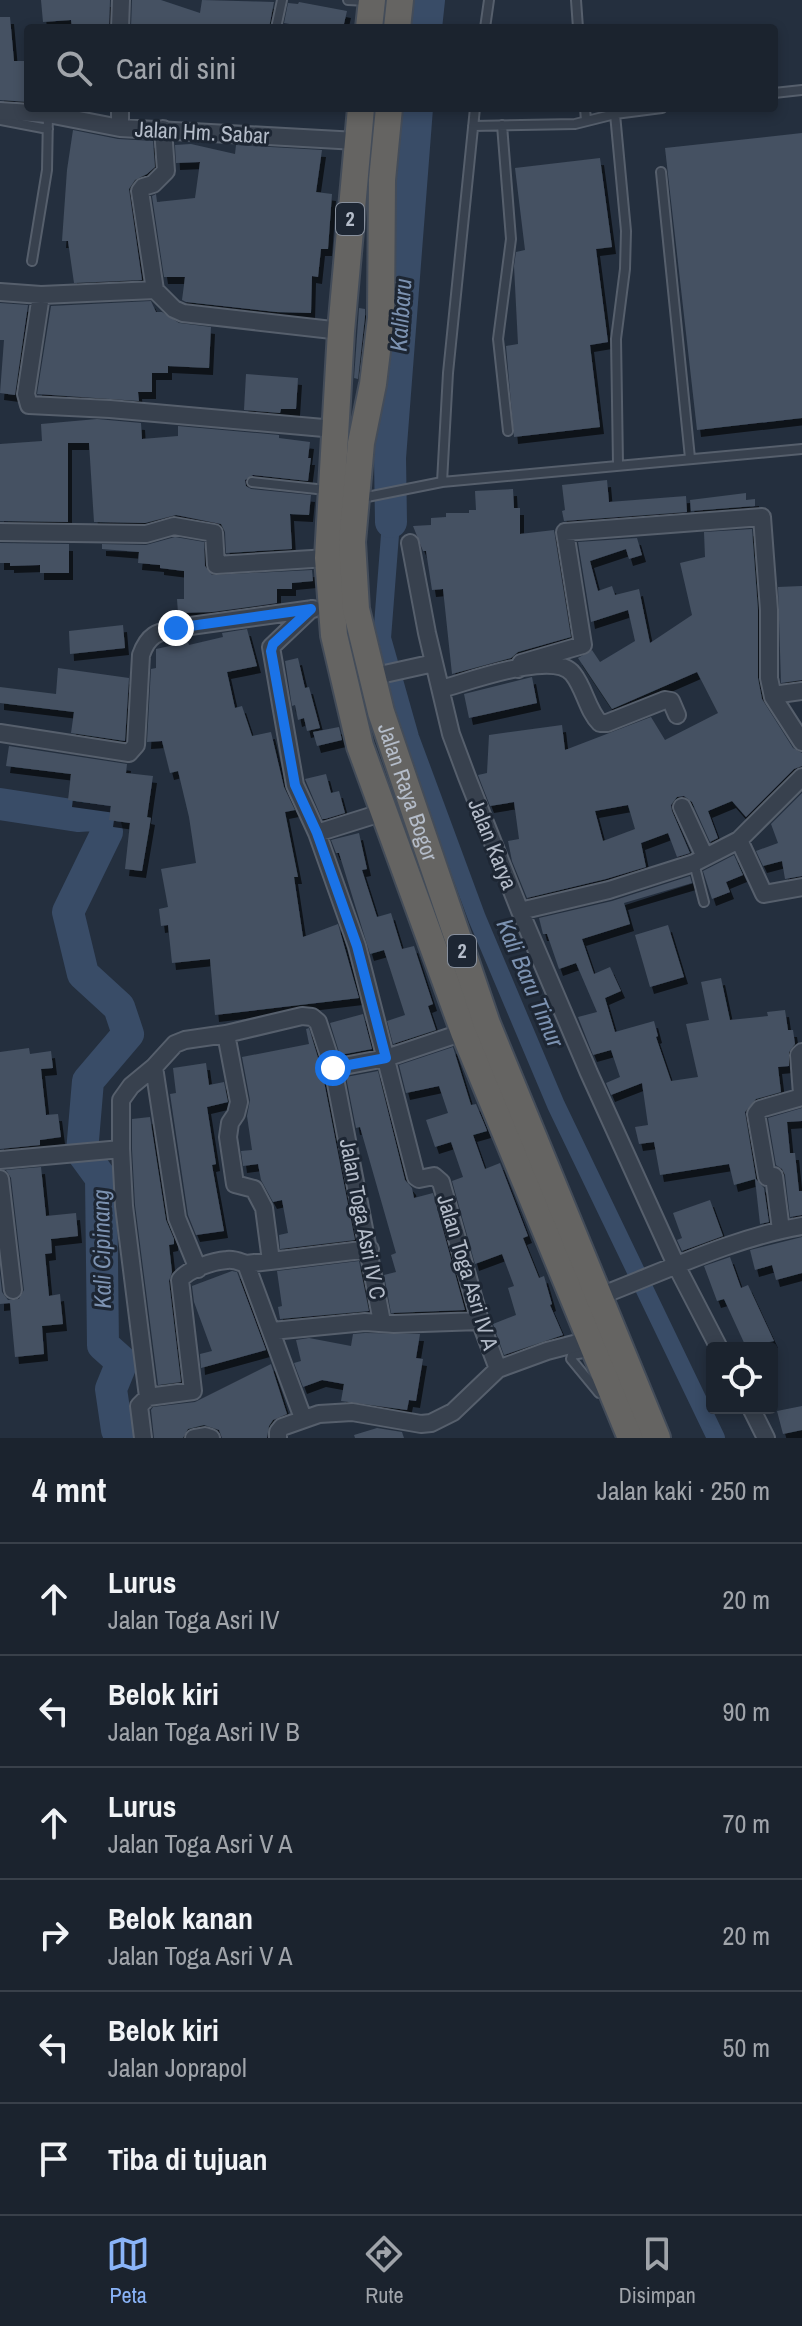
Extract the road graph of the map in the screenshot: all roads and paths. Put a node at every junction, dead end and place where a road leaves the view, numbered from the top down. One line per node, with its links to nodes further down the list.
1 (121, 0): 8 (street)
2 (282, 0): 9 (lane)
3 (348, 0): 4 (lane)
4 (372, 0): 10 (highway)
5 (400, 0): 11 (highway)
6 (489, 0): 12 (lane)
7 (576, 0): 13 (lane)
8 (120, 24)
9 (277, 24)
10 (369, 24)
11 (397, 24)
12 (486, 24)
13 (578, 24)
14 (802, 90): 15 (lane)
15 (778, 93)
16 (0, 111): 26 (street, Jalan Hm. Sabar)
17 (120, 112): 29 (street)
18 (361, 112): 31 (highway, Jalan Raya Bogor / 2)
19 (389, 112): 45 (highway, Jalan Raya Bogor / 2)
20 (475, 112): 28 (lane)
21 (585, 112): 25 (lane)
22 (631, 112): 23 (lane)
23 (615, 114): 25 (lane); 42 (lane)
24 (0, 120): 26 (lane)
25 (586, 121): 27 (lane)
26 (48, 122): 29 (street, Jalan Hm. Sabar); 33 (lane)
27 (502, 125): 28 (lane); 39 (lane)
28 (473, 126): 44 (lane)
29 (120, 128): 30 (street, Jalan Hm. Sabar)
30 (163, 129): 31 (street, Jalan Hm. Sabar); 34 (street)
31 (357, 141): 37 (highway, Jalan Raya Bogor / 2)
32 (661, 172): 41 (lane)
33 (32, 261)
34 (155, 290): 36 (street); 37 (street)
35 (0, 292): 36 (street)
36 (41, 295): 38 (street)
37 (341, 331): 38 (highway, Jalan Raya Bogor / 2)
38 (335, 429): 45 (highway, Jalan Raya Bogor / 2)
39 (508, 431)
40 (802, 449): 41 (lane)
41 (690, 458): 42 (lane)
42 (618, 464): 44 (lane)
43 (252, 482): 45 (lane)
44 (442, 482): 45 (lane)
45 (343, 494): 48 (highway, Jalan Raya Bogor / 2); 52 (highway, Jalan Raya Bogor / 2)
46 (0, 532): 48 (street)
47 (410, 543): 50 (street, Jalan Karya)
48 (328, 558): 49 (highway, Jalan Raya Bogor / 2)
49 (321, 607): 57 (street); 61 (highway, Jalan Raya Bogor / 2); 62 (street)
50 (434, 663): 52 (street); 53 (street, Jalan Karya)
51 (518, 669): 53 (street); 55 (street); 56 (street)
52 (375, 676): 86 (highway, Jalan Raya Bogor / 2)
53 (441, 689): 67 (street, Jalan Karya)
54 (802, 691): 55 (street)
55 (773, 695): 58 (street)
56 (677, 715)
57 (0, 733)
58 (802, 742)
59 (802, 777): 63 (street)
60 (682, 807): 64 (street)
61 (384, 812): 62 (street); 68 (highway, Jalan Raya Bogor / 2)
62 (317, 833): 71 (street)
63 (739, 840): 64 (street); 65 (street)
64 (700, 860): 66 (lane); 67 (street)
65 (802, 887)
66 (704, 902)
67 (520, 911): 83 (street, Jalan Karya)
68 (464, 1032): 71 (street); 86 (highway, Jalan Raya Bogor / 2)
69 (226, 1034): 72 (street, Jalan Toga Asri IV C); 73 (street, Jalan Toga Asri IV C); 81 (street)
70 (802, 1052): 74 (street)
71 (386, 1058): 73 (street); 87 (street, Jalan Toga Asri IV A)
72 (154, 1067): 75 (street, Jalan Toga Asri IV C); 84 (street)
73 (333, 1068): 80 (street, Jalan Toga Asri IV C)
74 (802, 1095): 79 (street)
75 (121, 1149): 76 (street); 93 (street, Jalan Toga Asri IV C)
76 (0, 1160)
77 (0, 1179): 85 (street)
78 (802, 1226): 79 (street)
79 (781, 1230): 83 (street)
80 (370, 1249): 81 (street); 88 (street, Jalan Toga Asri IV C)
81 (271, 1261): 82 (street)
82 (246, 1264): 84 (street); 89 (street)
83 (677, 1267): 86 (street); 91 (street, Jalan Karya)
84 (198, 1269): 93 (street)
85 (13, 1290)
86 (597, 1297): 90 (highway, Jalan Raya Bogor / 2)
87 (480, 1321): 88 (street, Jalan Toga Asri IV C); 92 (street, Jalan Toga Asri IV A)
88 (382, 1322): 89 (street)
89 (272, 1331): 95 (street)
90 (604, 1342): 92 (street); 100 (highway, Jalan Raya Bogor / 2); 101 (highway, Jalan Raya Bogor / 2)
91 (716, 1342)
92 (498, 1369): 95 (street)
93 (148, 1397): 96 (street, Jalan Toga Asri IV C)
94 (754, 1414): 102 (street)
95 (303, 1418): 99 (street)
96 (143, 1438)
97 (194, 1438): 98 (street)
98 (211, 1438)
99 (278, 1438)
100 (631, 1438)
101 (657, 1438)
102 (766, 1438)

